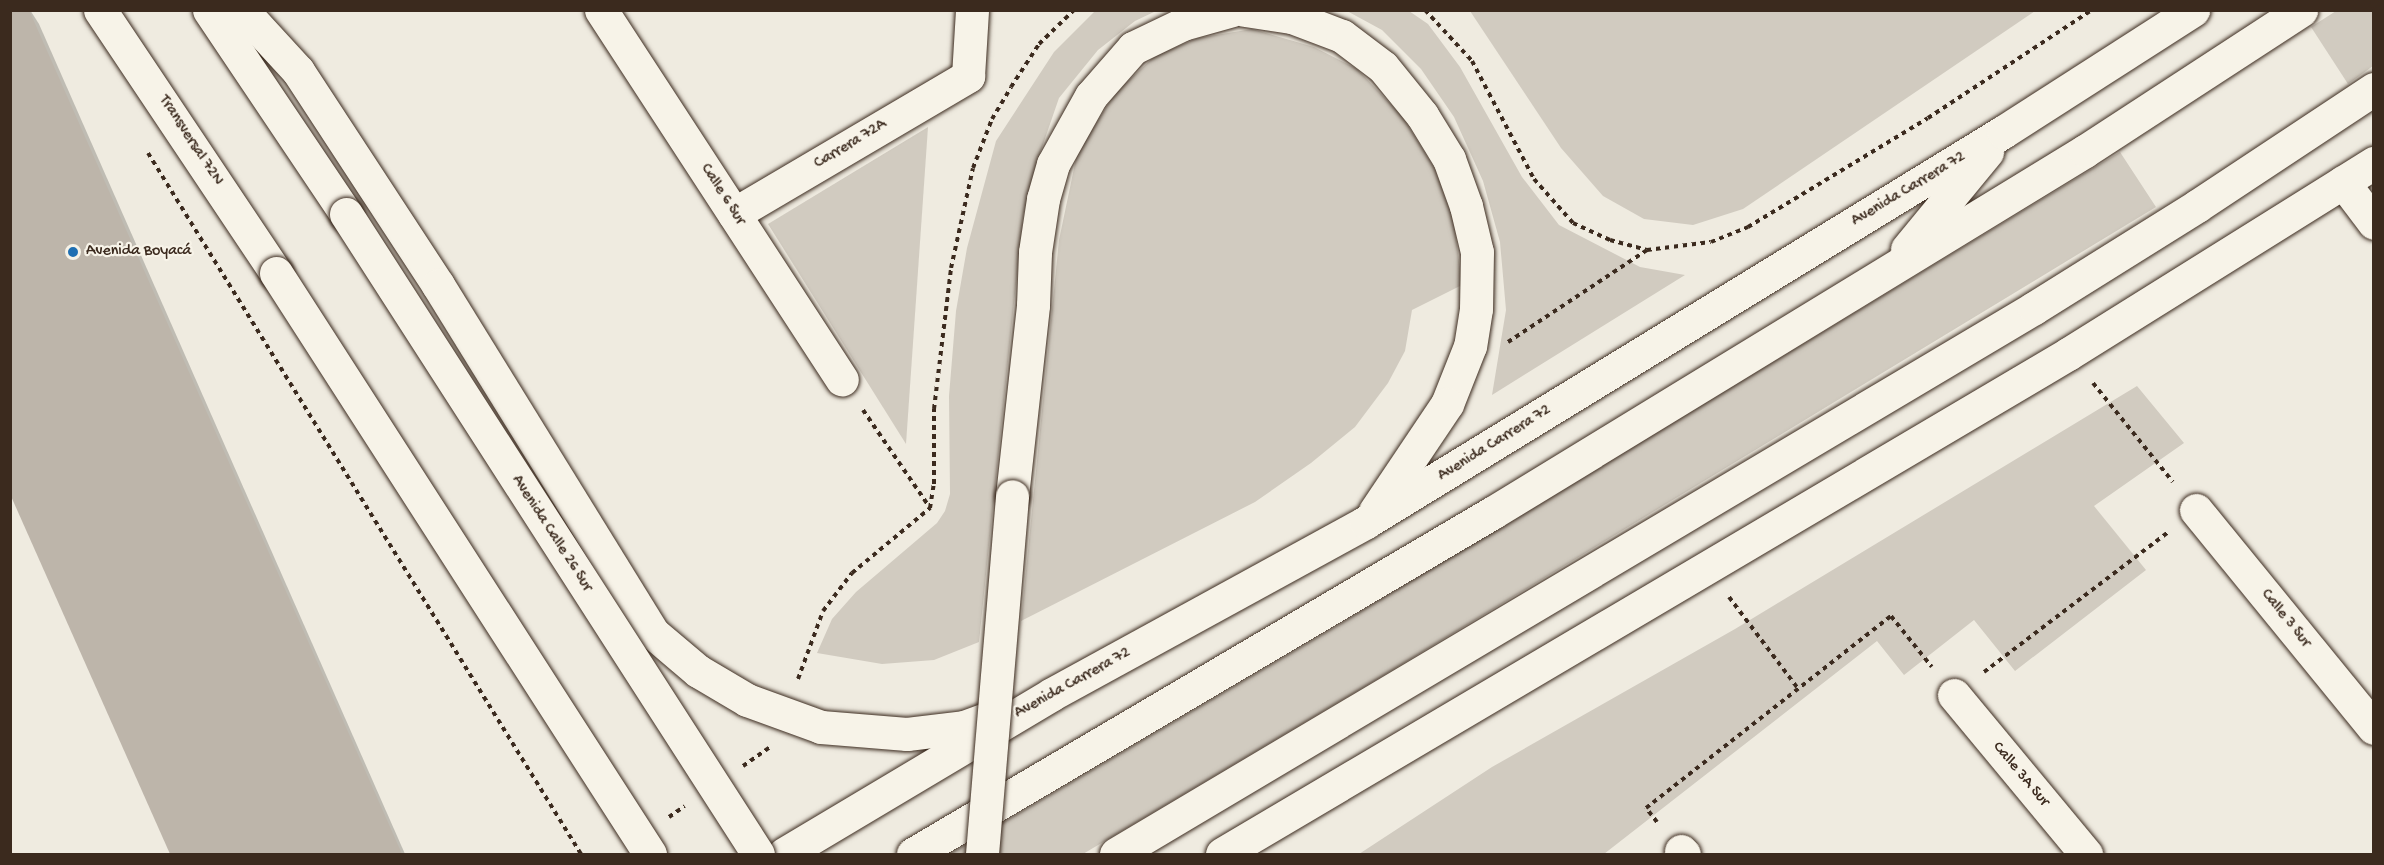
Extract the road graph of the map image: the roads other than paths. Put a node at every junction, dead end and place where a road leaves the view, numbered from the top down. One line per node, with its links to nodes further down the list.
1 (100, 10): 23 (main road, Transversal 72N, bridge)
2 (209, 10): 24 (main road, Avenida Calle 26 Sur, bridge)
3 (242, 10): 20 (main road)
4 (601, 10): 14 (main road, Calle 6 Sur)
5 (972, 10): 14 (main road, Carrera 72A)
6 (1232, 10): 27 (main road, bridge)
7 (1245, 10): 19 (main road)
8 (2301, 10): 16 (main road)
9 (2177, 15): 11 (main road, Avenida Carrera 72)
10 (2373, 89): 28 (main road)
11 (2003, 132): 16 (main road); 19 (main road, Avenida Carrera 72)
12 (2373, 163): 13 (main road)
13 (2343, 182): 15 (main road); 29 (main road)
14 (734, 214): 17 (main road, Calle 6 Sur)
15 (2373, 223)
16 (1893, 267): 26 (main road)
17 (842, 379)
18 (2196, 510): 22 (main road, Calle 3 Sur)
19 (1366, 522): 20 (main road, Avenida Carrera 72)
20 (1052, 694): 25 (main road, Avenida Carrera 72)
21 (1954, 695): 30 (main road, Calle 3A Sur)
22 (2373, 728)
23 (650, 855)
24 (758, 855)
25 (784, 855)
26 (913, 855)
27 (982, 855)
28 (1116, 855)
29 (1222, 855)
30 (2086, 855)

